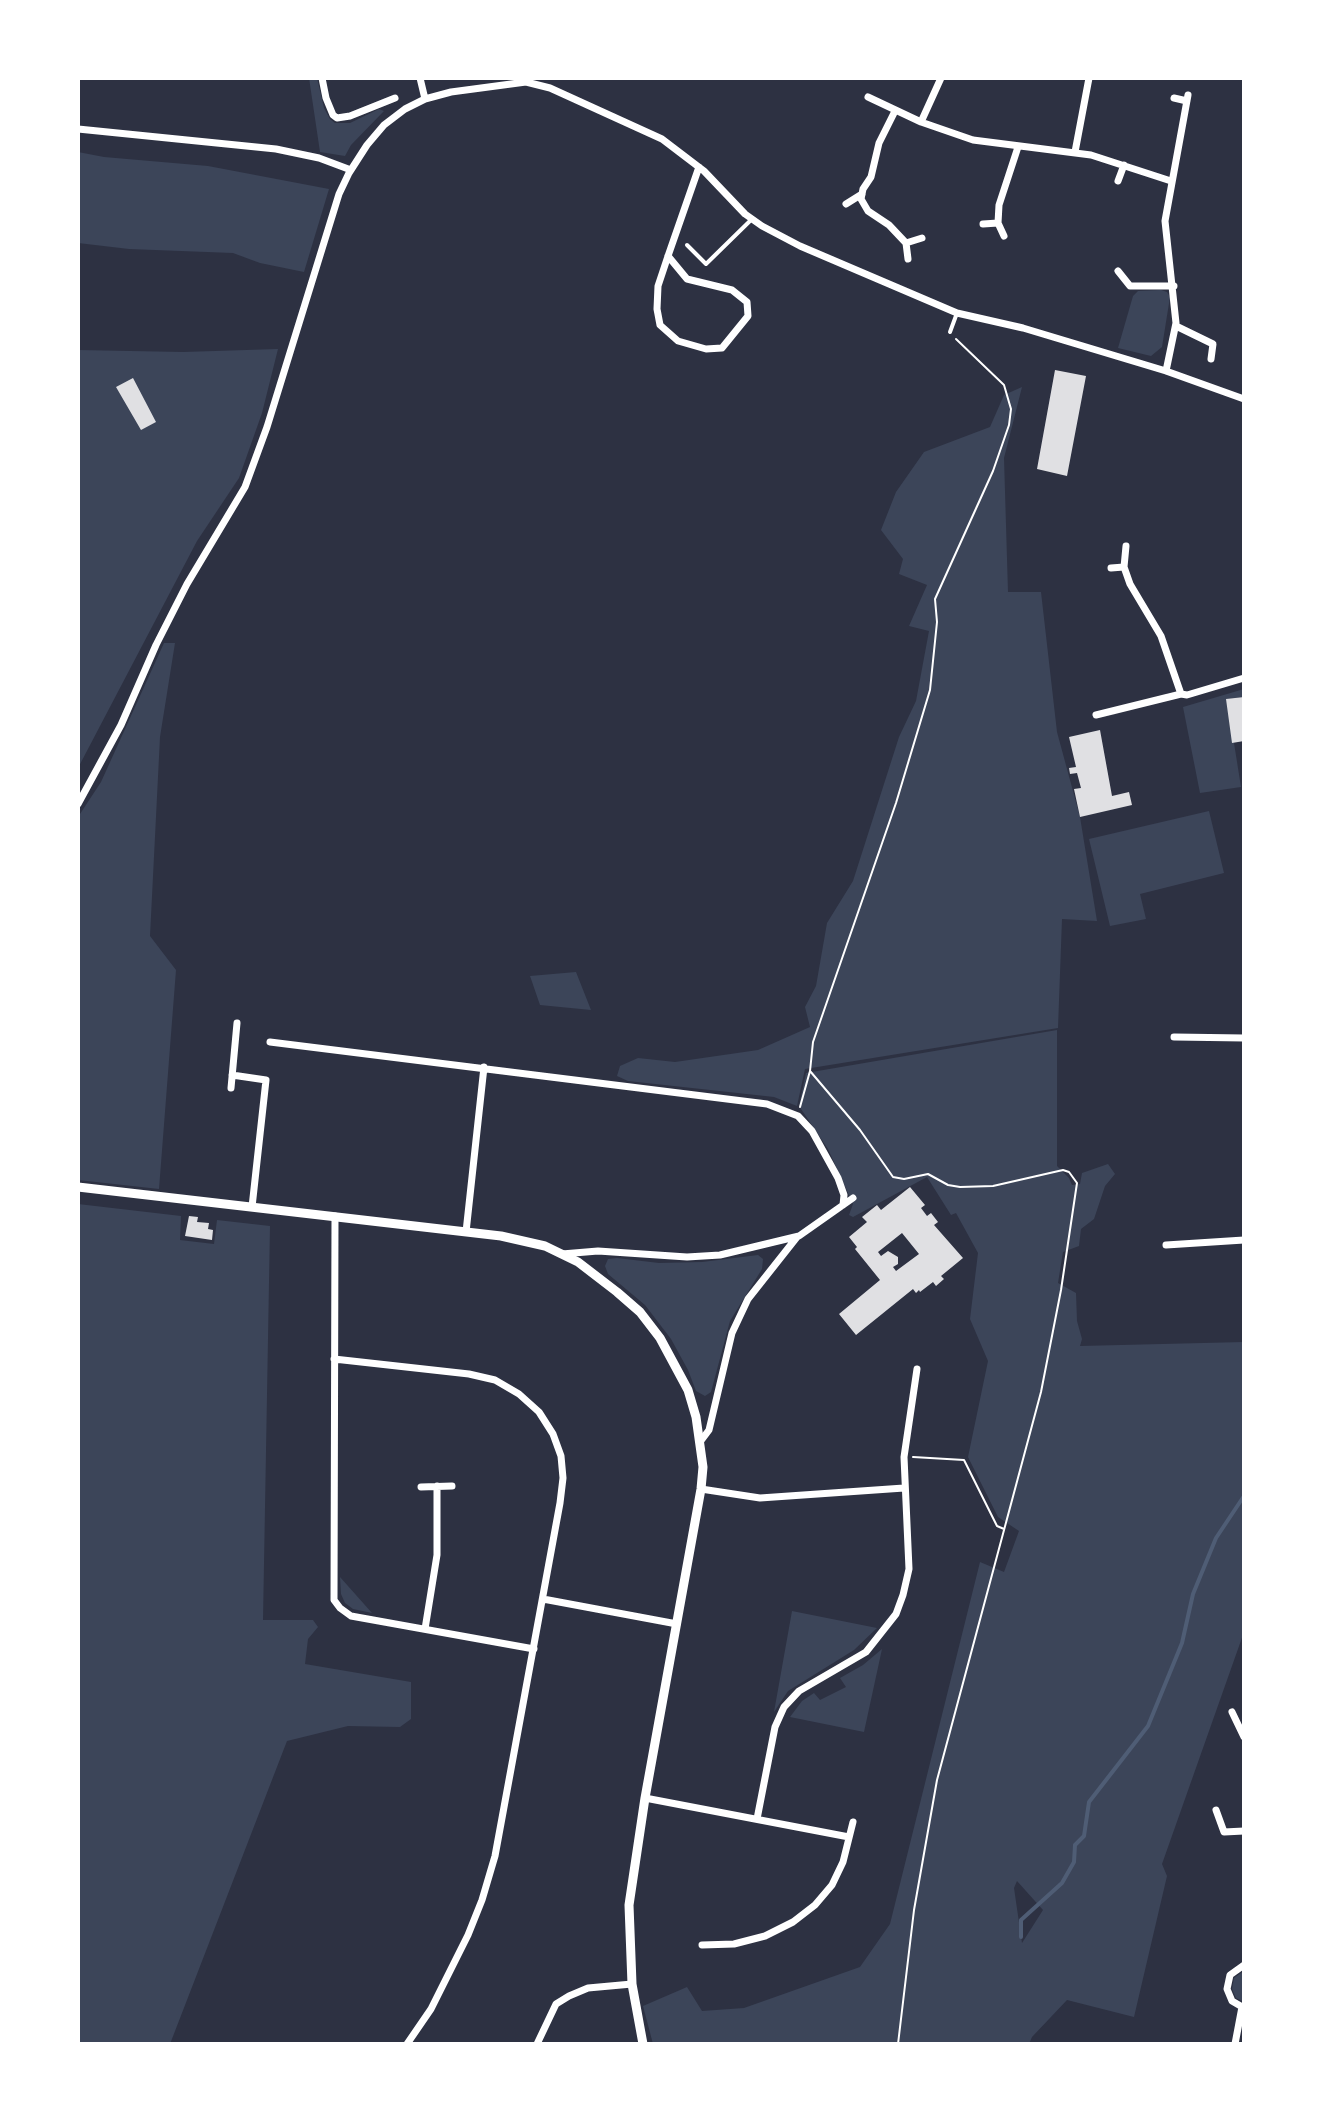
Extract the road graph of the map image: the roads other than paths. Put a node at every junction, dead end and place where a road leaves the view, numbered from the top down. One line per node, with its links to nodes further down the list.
1 (322, 78): 8 (street)
2 (420, 78): 10 (street)
3 (555, 78): 6 (street)
4 (941, 78): 12 (street)
5 (1089, 78): 15 (street)
6 (550, 88): 10 (street); 17 (street)
7 (868, 97): 11 (street)
8 (395, 98)
9 (1174, 98): 20 (street)
10 (425, 99): 18 (street)
11 (895, 111): 12 (street); 21 (street)
12 (921, 122): 14 (street)
13 (78, 129): 18 (street)
14 (1018, 147): 15 (street); 24 (street)
15 (1075, 152): 16 (street)
16 (1124, 165): 19 (street); 20 (street)
17 (699, 167): 23 (street); 30 (street)
18 (351, 170): 50 (street)
19 (1118, 181)
20 (1171, 181): 34 (street)
21 (862, 194): 22 (street); 28 (street)
22 (846, 204)
23 (752, 219): 29 (lane); 36 (street)
24 (998, 223): 25 (street); 26 (street)
25 (983, 224)
26 (1004, 236)
27 (922, 238): 28 (street)
28 (906, 243): 31 (street)
29 (687, 245)
30 (668, 256): 30 (street)
31 (908, 259)
32 (1118, 271): 33 (street)
33 (1130, 286): 34 (street); 35 (street)
34 (1174, 286): 37 (street)
35 (1124, 297)
36 (957, 313): 38 (lane); 42 (street)
37 (1176, 326): 40 (street); 42 (street)
38 (950, 332)
39 (1221, 339): 40 (street)
40 (1213, 344): 41 (street)
41 (1211, 359)
42 (1166, 371): 43 (street)
43 (1244, 399)
44 (1126, 546): 45 (street)
45 (1124, 567): 46 (street); 48 (street)
46 (1111, 568)
47 (1244, 678): 48 (street)
48 (1181, 694): 49 (street)
49 (1096, 715)
50 (78, 804)
51 (237, 1023): 56 (street)
52 (1174, 1037): 53 (street)
53 (1244, 1038)
54 (270, 1042): 55 (street)
55 (484, 1067): 60 (street); 63 (street)
56 (232, 1075): 57 (street); 61 (street)
57 (231, 1088)
58 (78, 1187): 61 (street)
59 (853, 1198): 60 (street)
60 (843, 1205): 64 (street)
61 (252, 1207): 62 (street)
62 (335, 1216): 63 (street); 68 (street)
63 (466, 1232): 67 (street)
64 (799, 1236): 67 (street); 70 (street)
65 (1244, 1240): 66 (street)
66 (1166, 1245)
67 (562, 1254): 70 (street)
68 (334, 1359): 76 (street); 78 (street)
69 (917, 1369): 74 (street)
70 (700, 1442): 75 (street)
71 (437, 1486): 72 (street); 73 (street); 78 (street)
72 (452, 1486)
73 (421, 1487)
74 (904, 1488): 75 (street); 84 (street)
75 (701, 1489): 77 (street)
76 (543, 1599): 77 (street); 79 (street)
77 (677, 1624): 82 (street)
78 (425, 1629): 79 (street)
79 (534, 1649): 92 (street)
80 (1232, 1712): 81 (street)
81 (1244, 1737)
82 (645, 1798): 84 (street); 90 (street)
83 (1216, 1810): 86 (street)
84 (757, 1819): 87 (street)
85 (853, 1822): 87 (street)
86 (1244, 1831)
87 (849, 1837): 88 (street)
88 (702, 1945)
89 (1244, 1965): 91 (street)
90 (632, 1984): 93 (street); 94 (street)
91 (1243, 2008): 95 (street)
92 (407, 2044)
93 (537, 2044)
94 (643, 2044)
95 (1235, 2044)

